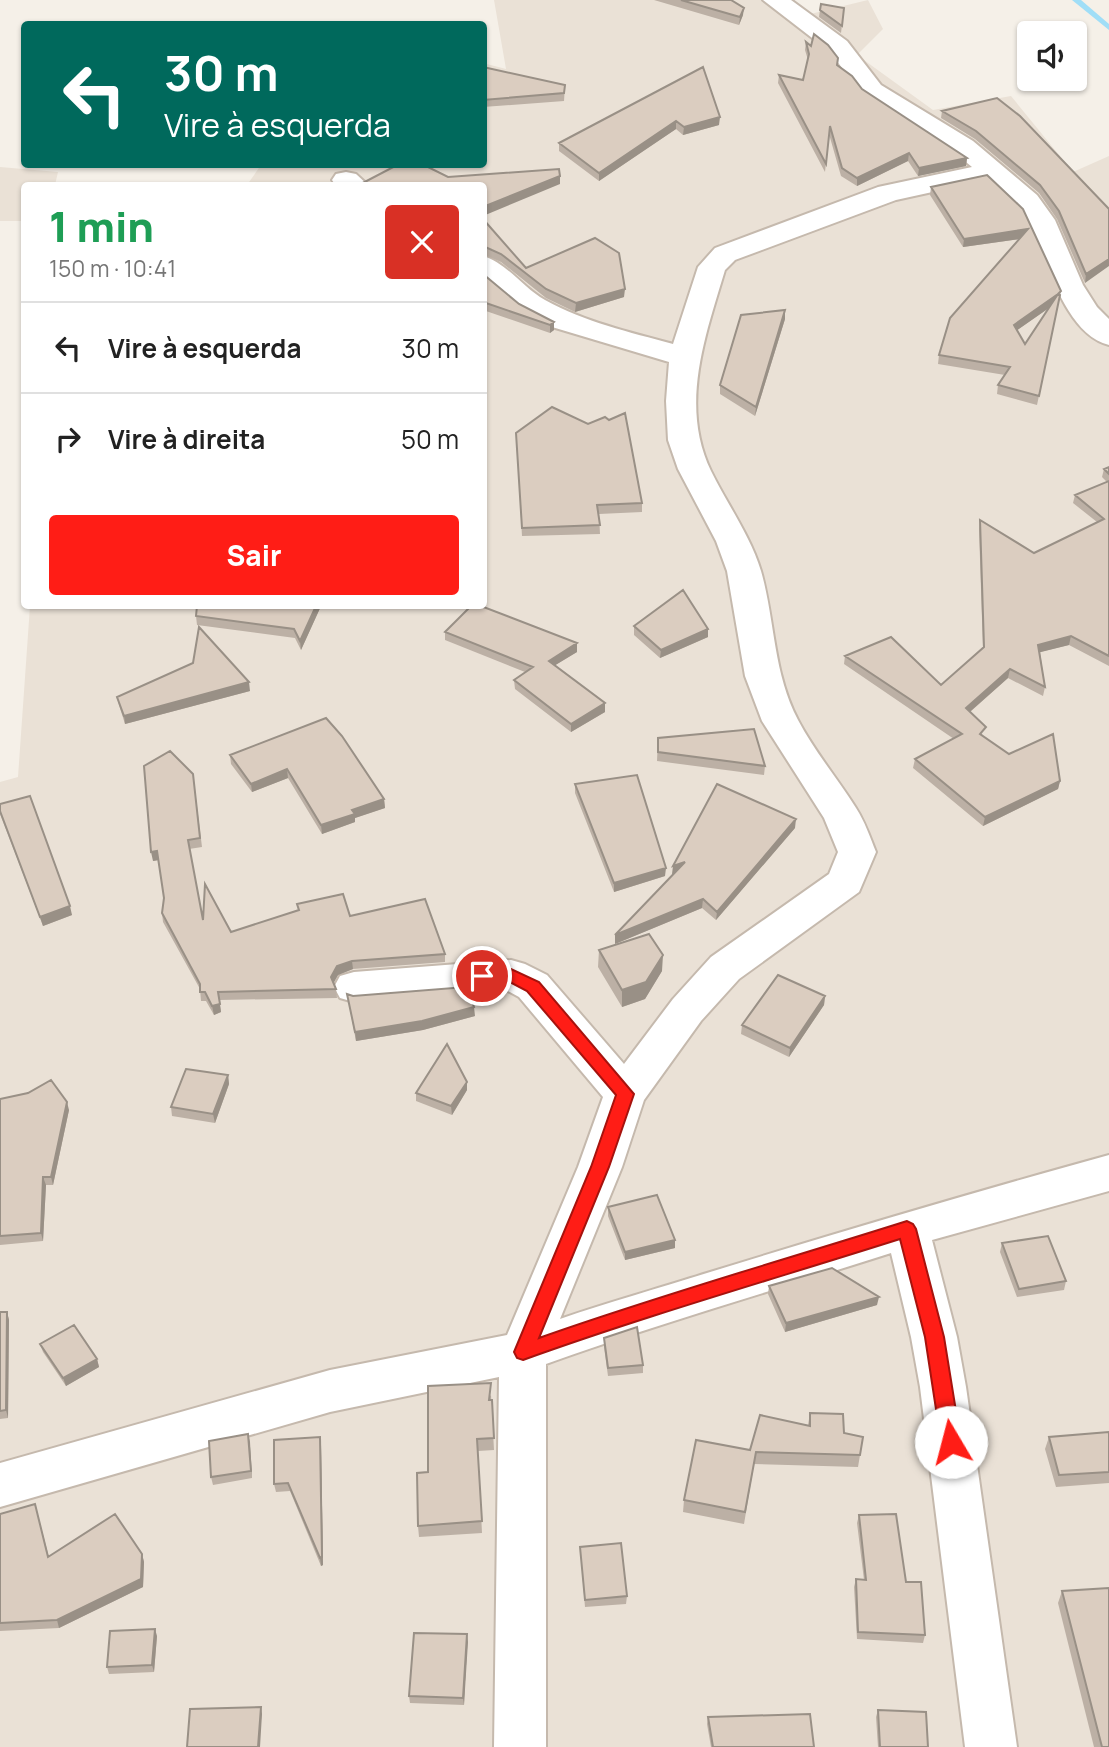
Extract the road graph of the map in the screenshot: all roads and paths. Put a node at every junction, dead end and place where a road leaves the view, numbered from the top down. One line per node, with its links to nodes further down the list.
1 (775, 0): 2 (street)
2 (992, 171): 4 (street); 5 (street)
3 (487, 268): 5 (street)
4 (1109, 336)
5 (684, 358): 7 (street)
6 (354, 987): 7 (street)
7 (625, 1094): 10 (street)
8 (1109, 1173): 9 (street)
9 (907, 1229): 10 (street); 13 (street)
10 (523, 1352): 11 (street); 12 (street)
11 (0, 1485)
12 (520, 1747)
13 (991, 1747)

